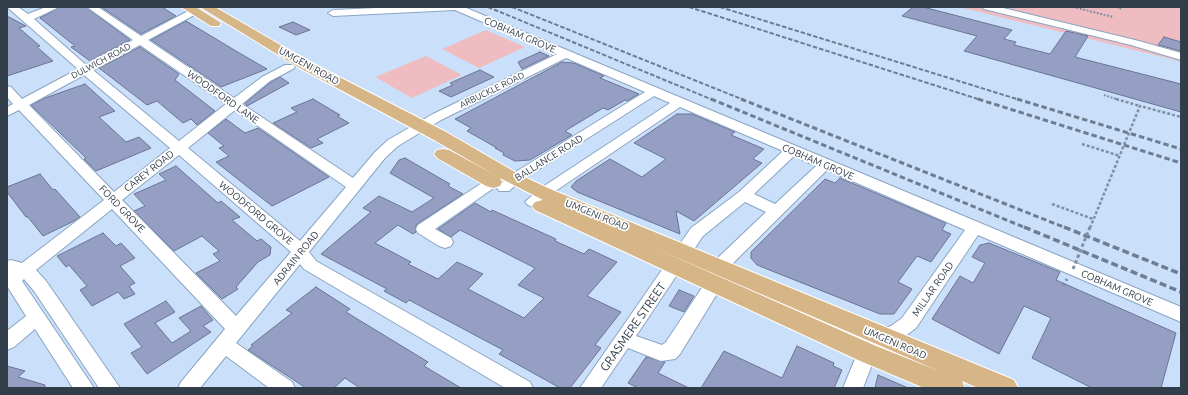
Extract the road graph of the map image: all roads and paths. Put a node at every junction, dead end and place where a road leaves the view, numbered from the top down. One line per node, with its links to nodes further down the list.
1 (11, 7): 12 (street, WOODFORD GROVE)
2 (54, 7): 12 (street)
3 (92, 7): 13 (street, WOODFORD LANE)
4 (457, 7): 10 (street); 14 (street, COBHAM GROVE)
5 (987, 7): 15 (street)
6 (1073, 7): 11 (path)
7 (1116, 7): 9 (path)
8 (196, 8): 13 (street, DULWICH ROAD); 16 (main road, UMGENI ROAD); 27 (main road, UMGENI ROAD)
9 (1122, 9)
10 (333, 13)
11 (1113, 17)
12 (26, 19): 17 (street, WOODFORD GROVE)
13 (141, 40): 17 (street, DULWICH ROAD); 23 (street, WOODFORD LANE)
14 (565, 54): 19 (street, COBHAM GROVE); 27 (street, ARBUCKLE ROAD)
15 (1181, 57)
16 (289, 67): 23 (street, CAREY ROAD); 27 (main road, UMGENI ROAD)
17 (84, 69): 22 (street, DULWICH ROAD); 31 (street, WOODFORD GROVE)
18 (7, 90): 22 (street, FORD GROVE)
19 (654, 91): 21 (street, COBHAM GROVE); 28 (street, BALLANCE ROAD)
20 (1104, 95): 24 (path)
21 (681, 102): 29 (street); 32 (street, COBHAM GROVE)
22 (20, 104): 25 (street, DULWICH ROAD); 39 (street, FORD GROVE)
23 (234, 104): 31 (street, CAREY ROAD); 36 (street, WOODFORD LANE)
24 (1140, 106): 26 (path, bridge); 33 (path, bridge)
25 (7, 112)
26 (1181, 117)
27 (414, 129): 35 (main road, UMGENI ROAD); 36 (street, ADRAIN ROAD)
28 (595, 129): 29 (street, BALLANCE ROAD); 35 (street, BALLANCE ROAD)
29 (620, 141): 38 (street)
30 (1082, 144): 33 (path)
31 (179, 148): 39 (street, CAREY ROAD); 45 (street, WOODFORD GROVE)
32 (792, 150): 34 (street, COBHAM GROVE); 37 (street, GRASMERE STREET)
33 (1120, 156): 42 (path, bridge)
34 (825, 165): 41 (street); 43 (street, COBHAM GROVE)
35 (503, 183): 38 (main road, UMGENI ROAD); 44 (street, BALLANCE ROAD)
36 (354, 186): 45 (street, ADRAIN ROAD)
37 (744, 195): 41 (street); 46 (street, GRASMERE STREET)
38 (538, 198): 46 (main road, UMGENI ROAD)
39 (113, 200): 47 (street, CAREY ROAD); 52 (street, FORD GROVE)
40 (1052, 204): 42 (path)
41 (776, 211): 49 (street)
42 (1093, 219): 48 (path, bridge)
43 (975, 228): 48 (street, COBHAM GROVE); 56 (street, MILLAR ROAD)
44 (445, 242)
45 (300, 253): 52 (street, ADRAIN ROAD); 61 (street, WOODFORD GROVE)
46 (680, 259): 49 (main road, UMGENI ROAD); 53 (street, GRASMERE STREET)
47 (14, 269): 51 (street); 58 (street)
48 (1073, 269): 50 (street, COBHAM GROVE)
49 (713, 277): 53 (street); 56 (main road, UMGENI ROAD)
50 (1175, 313)
51 (37, 317): 54 (street); 57 (street)
52 (237, 329): 55 (street, ADRAIN ROAD)
53 (624, 339): 62 (street, GRASMERE STREET)
54 (7, 342)
55 (224, 345): 59 (street, ADRAIN ROAD); 60 (street)
56 (874, 345): 63 (street); 64 (main road, UMGENI ROAD); 65 (main road, UMGENI ROAD)
57 (84, 388)
58 (110, 388)
59 (188, 388)
60 (285, 388)
61 (523, 388)
62 (590, 388)
63 (853, 388)
64 (952, 388)
65 (1005, 388)

